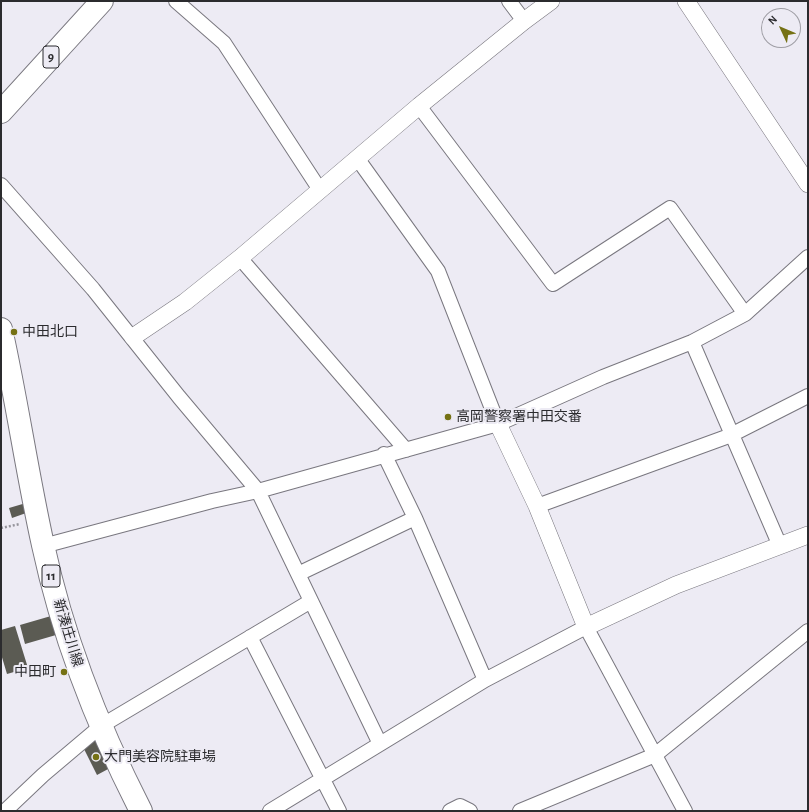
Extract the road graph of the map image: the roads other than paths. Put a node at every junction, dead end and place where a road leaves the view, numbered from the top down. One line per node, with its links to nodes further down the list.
1 (102, 1): 8 (main road, 9)
2 (176, 1): 12 (street)
3 (509, 1): 6 (street)
4 (551, 1): 6 (street)
5 (686, 1): 10 (street)
6 (524, 21): 7 (street)
7 (419, 106): 9 (street); 15 (street)
8 (1, 112)
9 (357, 158): 12 (street); 20 (street)
10 (808, 184)
11 (1, 185): 17 (street)
12 (320, 190): 14 (street)
13 (808, 257): 15 (street)
14 (240, 258): 17 (street); 22 (street)
15 (745, 314): 18 (street)
16 (1, 329): 28 (main road, 新湊庄川線 / 11)
17 (133, 337): 24 (street)
18 (692, 342): 20 (street); 21 (street)
19 (808, 396): 21 (street)
20 (498, 424): 22 (street); 25 (street)
21 (731, 435): 25 (street); 29 (street)
22 (406, 450): 23 (street)
23 (384, 454): 24 (street); 26 (street)
24 (258, 491): 28 (street); 30 (street)
25 (537, 506): 32 (street)
26 (415, 518): 30 (street); 35 (street)
27 (808, 535): 29 (street)
28 (43, 546): 36 (main road, 新湊庄川線 / 11)
29 (780, 546): 32 (street)
30 (298, 574): 31 (street)
31 (311, 601): 34 (street); 37 (street)
32 (586, 627): 35 (street); 38 (street)
33 (808, 631): 38 (street)
34 (250, 637): 36 (street); 39 (street)
35 (485, 680): 37 (street)
36 (101, 726): 40 (street); 41 (main road, 新湊庄川線 / 11)
37 (380, 744): 39 (street)
38 (655, 755): 46 (street); 47 (street)
39 (322, 779): 42 (street); 43 (street)
40 (5, 811)
41 (141, 811)
42 (270, 811)
43 (339, 811)
44 (450, 811): 45 (street)
45 (470, 811)
46 (520, 811)
47 (685, 811)

